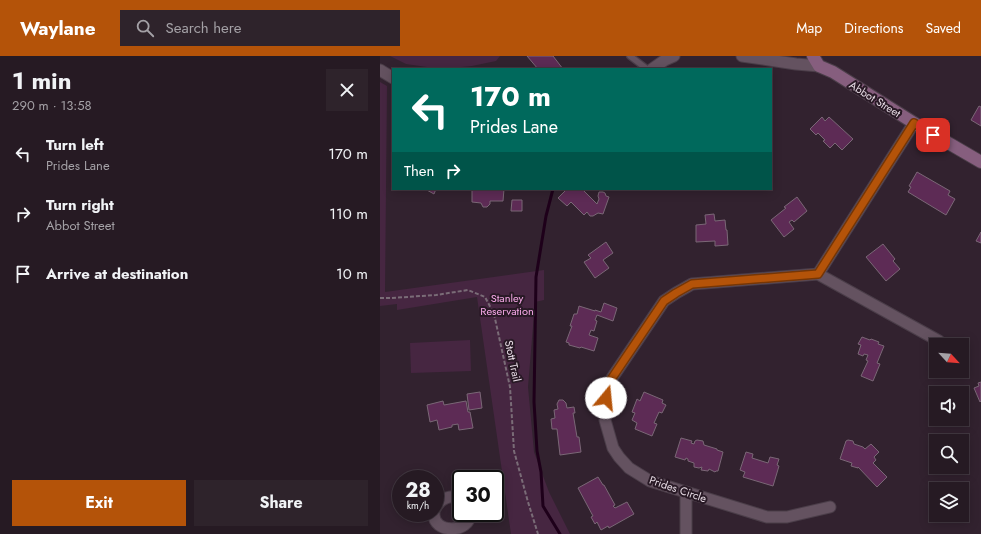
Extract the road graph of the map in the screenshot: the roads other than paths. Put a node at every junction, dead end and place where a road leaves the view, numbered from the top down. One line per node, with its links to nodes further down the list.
1 (630, 56): 6 (lane)
2 (674, 56): 7 (street)
3 (742, 56): 4 (street)
4 (782, 59): 5 (street)
5 (816, 61): 10 (street, Abbot Street)
6 (645, 68)
7 (653, 68)
8 (380, 70): 9 (street)
9 (392, 77)
10 (914, 123): 11 (street, Abbot Street); 12 (street)
11 (981, 162)
12 (818, 274): 13 (street); 14 (street, Prides Circle)
13 (934, 338)
14 (686, 493): 15 (street, Prides Circle); 19 (street)
15 (830, 507)
16 (435, 522): 18 (street)
17 (469, 522): 18 (street)
18 (453, 534)
19 (686, 534)

